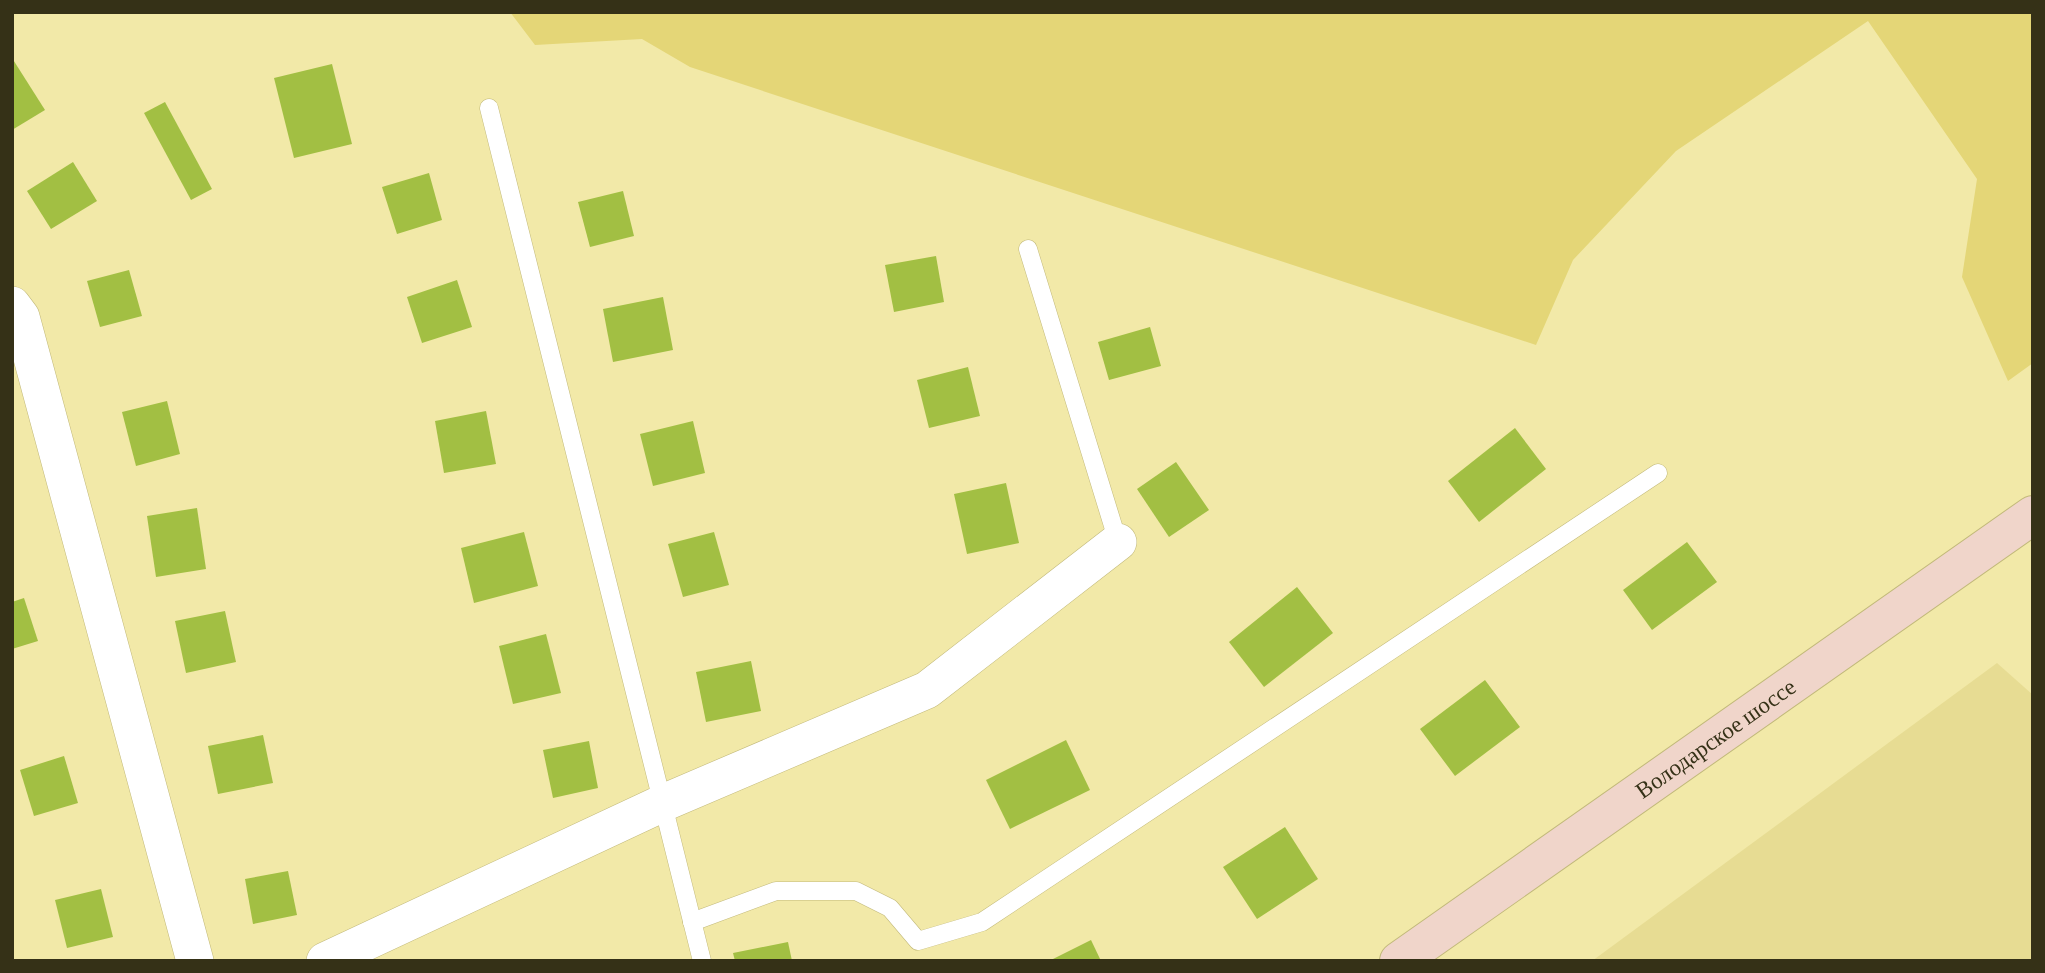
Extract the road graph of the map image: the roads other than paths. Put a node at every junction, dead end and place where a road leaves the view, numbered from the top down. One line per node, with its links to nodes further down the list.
1 (489, 108): 7 (lane)
2 (1028, 249): 6 (lane)
3 (12, 304): 9 (street)
4 (1658, 472): 8 (lane)
5 (2033, 515): 12 (main road, Володарское шоссе)
6 (1118, 542): 7 (street)
7 (663, 803): 8 (lane); 10 (street)
8 (692, 922): 11 (lane)
9 (195, 961)
10 (326, 961)
11 (702, 961)
12 (1399, 961)

